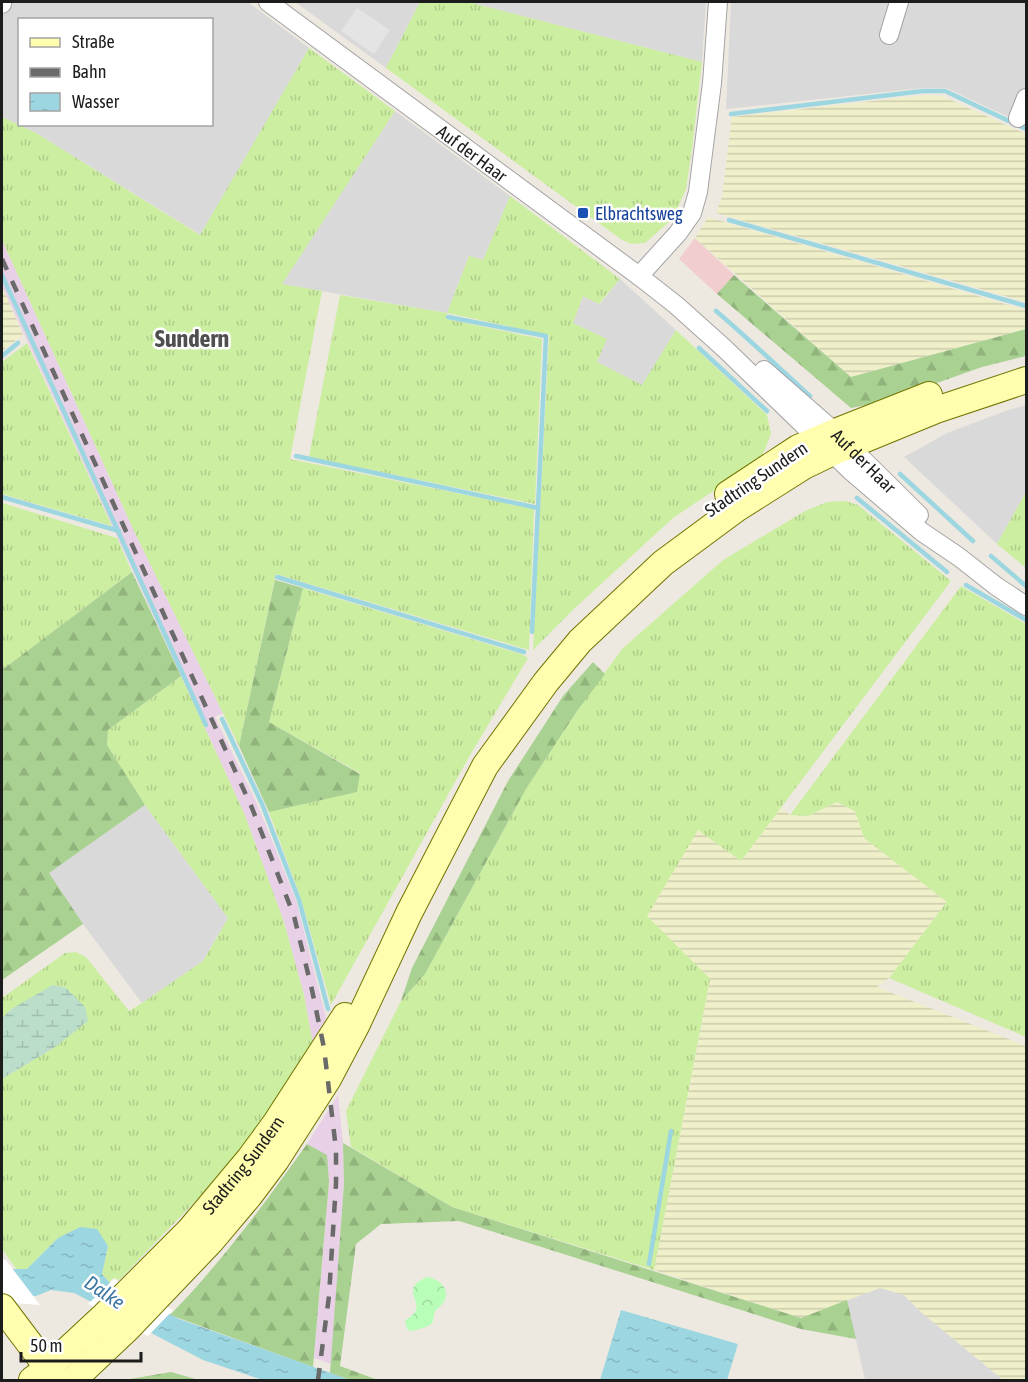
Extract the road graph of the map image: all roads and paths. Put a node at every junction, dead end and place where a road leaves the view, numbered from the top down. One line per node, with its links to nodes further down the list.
1 (268, 2): 7 (street, Auf der Haar)
2 (718, 2): 7 (street)
3 (899, 2): 4 (street)
4 (889, 35)
5 (1026, 98): 6 (street)
6 (1018, 118)
7 (639, 276): 10 (street, Auf der Haar)
8 (1026, 366): 10 (main road, Stadtring Sundern)
9 (1026, 380): 10 (main road, Stadtring Sundern)
10 (833, 443): 11 (street, Auf der Haar); 12 (main road, Stadtring Sundern)
11 (1026, 606)
12 (409, 913): 14 (main road, Stadtring Sundern); 15 (main road, Stadtring Sundern)
13 (2, 1306): 14 (main road)
14 (46, 1376)
15 (74, 1380)

